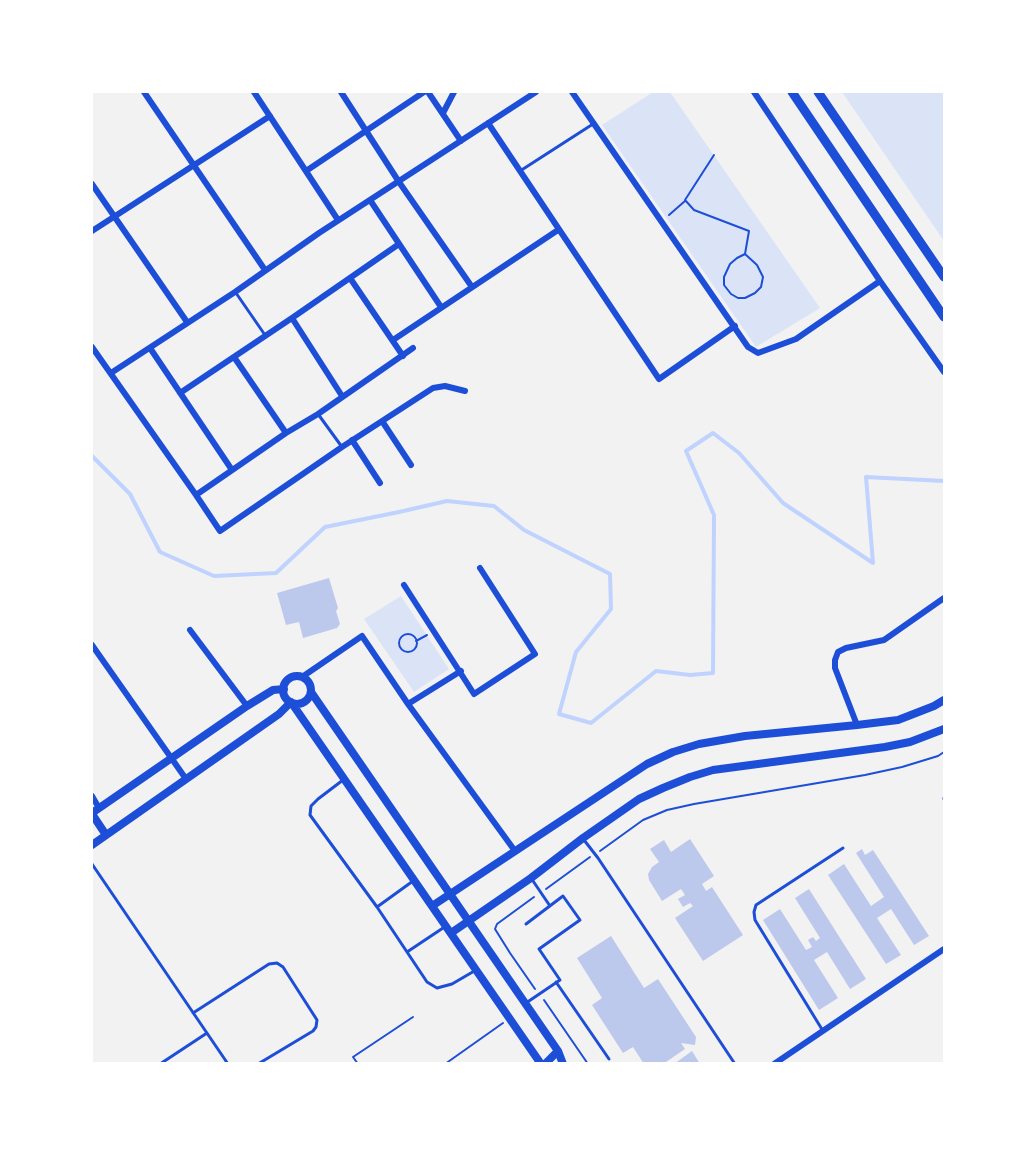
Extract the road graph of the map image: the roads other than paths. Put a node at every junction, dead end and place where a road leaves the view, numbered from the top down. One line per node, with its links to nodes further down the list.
1 (144, 92): 17 (street)
2 (254, 92): 12 (street)
3 (341, 92): 15 (street)
4 (426, 92): 11 (street); 15 (street)
5 (454, 92): 11 (street)
6 (536, 92): 13 (street)
7 (572, 92): 14 (street)
8 (754, 92): 31 (street)
9 (792, 92): 35 (main road)
10 (818, 92): 29 (main road)
11 (443, 113): 16 (street)
12 (270, 116): 17 (street); 18 (street)
13 (488, 123): 16 (street); 19 (street)
14 (594, 123): 19 (lane); 38 (street)
15 (366, 130): 18 (street); 20 (street)
16 (461, 141): 20 (street)
17 (194, 166): 23 (street); 28 (street)
18 (306, 171): 24 (street)
19 (520, 171): 25 (street)
20 (399, 182): 22 (street); 32 (street)
21 (92, 184): 23 (street)
22 (370, 200): 24 (street); 27 (street)
23 (114, 217): 26 (street); 37 (street)
24 (339, 220): 28 (street)
25 (558, 230): 32 (street); 38 (street)
26 (92, 231)
27 (399, 244): 30 (street); 34 (street)
28 (266, 270): 33 (street)
29 (945, 277)
30 (350, 278): 36 (street); 40 (street)
31 (880, 281): 38 (street); 46 (street)
32 (472, 287): 34 (street)
33 (235, 292): 37 (street); 39 (lane)
34 (441, 308): 40 (street)
35 (945, 317)
36 (292, 318): 39 (street); 50 (street)
37 (187, 322): 42 (street)
38 (735, 326)
39 (266, 336): 45 (street)
40 (393, 340): 44 (street)
41 (92, 346): 47 (street)
42 (150, 348): 47 (street); 49 (street)
43 (413, 348): 44 (street)
44 (403, 356): 50 (street)
45 (234, 357): 49 (street); 53 (street)
46 (945, 372)
47 (111, 374): 59 (street)
48 (465, 392): 52 (street)
49 (180, 393): 57 (street)
50 (342, 396): 51 (street)
51 (318, 414): 53 (street); 55 (lane)
52 (382, 421): 54 (street); 56 (street)
53 (286, 434): 57 (street)
54 (352, 440): 55 (street); 58 (street)
55 (342, 447): 59 (street)
56 (411, 465)
57 (232, 470): 59 (street)
58 (380, 483)
59 (196, 495)
60 (480, 568): 65 (street)
61 (404, 585): 65 (street)
62 (945, 598): 73 (street)
63 (190, 630): 72 (street)
64 (92, 645): 75 (street)
65 (461, 671): 71 (street)
66 (302, 677): 67 (street); 68 (street); 71 (street)
67 (284, 689): 70 (street); 72 (street)
68 (311, 692): 70 (street); 89 (street)
69 (945, 700): 73 (street)
70 (291, 702): 76 (street); 77 (street)
71 (408, 704): 85 (street)
72 (248, 706): 75 (street)
73 (857, 725): 85 (street)
74 (945, 729): 82 (street)
75 (171, 757): 76 (street); 79 (street)
76 (186, 779): 81 (street)
77 (344, 779): 88 (street); 92 (lane)
78 (92, 796): 79 (street)
79 (99, 808): 80 (street)
80 (92, 814): 81 (street)
81 (106, 835): 83 (street)
82 (583, 838): 87 (street); 111 (lane)
83 (92, 845)
84 (843, 848): 102 (lane)
85 (515, 851): 89 (street)
86 (92, 864): 101 (lane)
87 (531, 878): 91 (lane); 93 (street)
88 (414, 880): 90 (street); 92 (lane)
89 (450, 893): 90 (street); 93 (street)
90 (432, 906): 95 (street)
91 (550, 906): 94 (lane); 99 (lane)
92 (378, 907): 97 (lane)
93 (468, 921): 95 (street); 100 (street)
94 (526, 924)
95 (448, 929): 97 (lane); 98 (street)
96 (945, 949): 102 (street)
97 (407, 952): 98 (lane)
98 (476, 970): 109 (street)
99 (556, 982): 100 (lane); 105 (lane)
100 (525, 1003): 104 (street)
101 (193, 1013): 103 (lane); 108 (lane)
102 (823, 1031): 112 (street)
103 (207, 1033): 106 (lane); 107 (lane)
104 (558, 1051): 109 (street); 110 (street)
105 (609, 1059)
106 (159, 1064)
107 (228, 1064)
108 (258, 1064)
109 (543, 1064)
110 (563, 1064)
111 (735, 1064)
112 (774, 1064)

